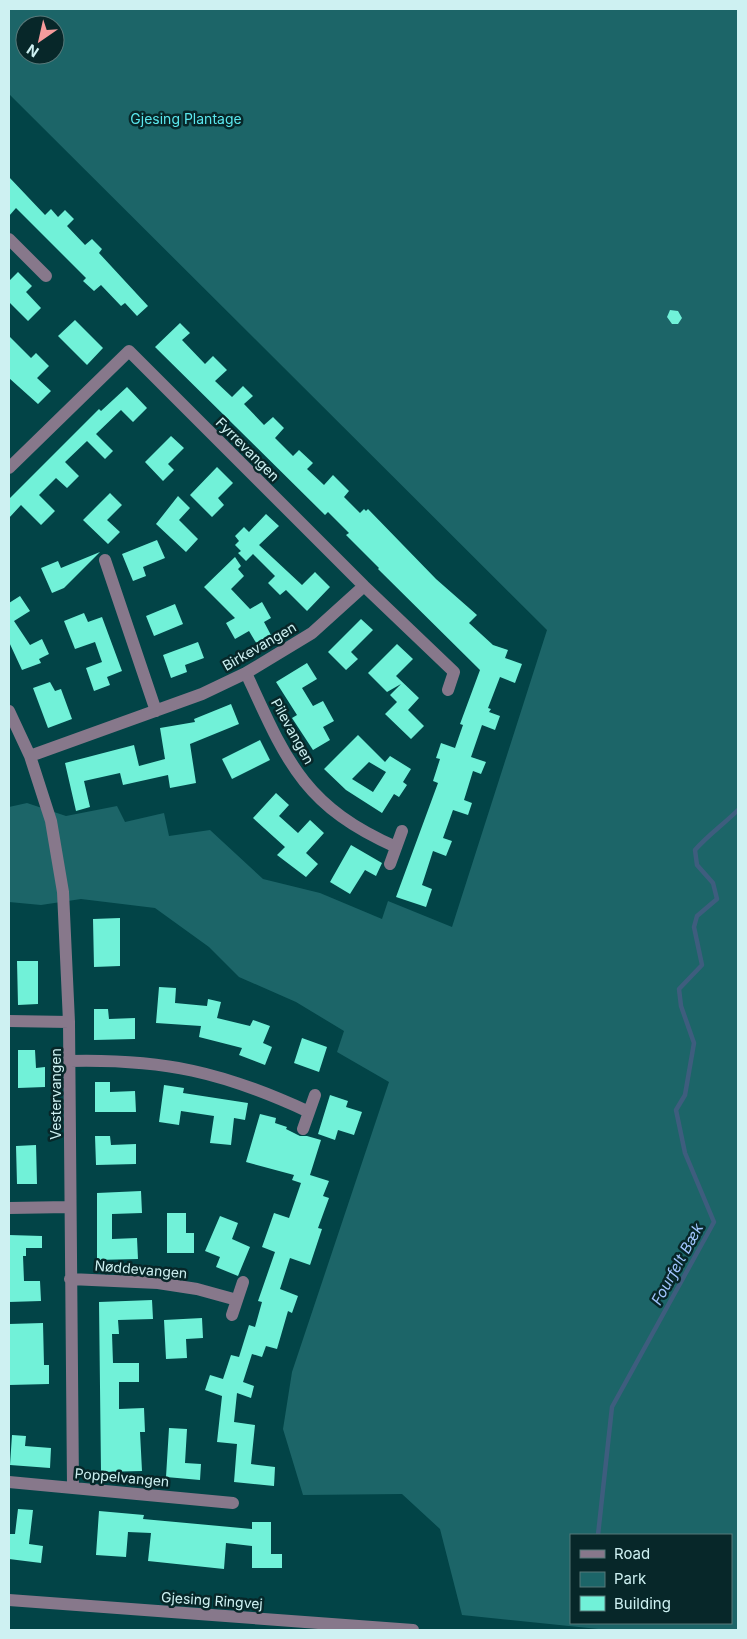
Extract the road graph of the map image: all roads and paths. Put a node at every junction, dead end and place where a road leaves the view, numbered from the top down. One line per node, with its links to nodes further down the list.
1 (12, 248): 2 (street)
2 (46, 276)
3 (9, 468): 5 (street, Fyrrevangen)
4 (106, 560): 9 (street)
5 (364, 586): 6 (street, Birkevangen); 7 (street, Fyrrevangen)
6 (246, 673): 9 (street, Birkevangen); 12 (street, Pilevangen)
7 (448, 690)
8 (9, 711): 10 (street, Vestervangen)
9 (156, 711): 10 (street, Birkevangen)
10 (30, 756): 15 (street, Vestervangen)
11 (402, 831): 12 (street)
12 (396, 847): 13 (street)
13 (390, 864)
14 (9, 1021): 15 (street)
15 (70, 1022): 16 (street, Vestervangen)
16 (70, 1061): 18 (street); 20 (street, Vestervangen)
17 (315, 1095): 18 (street)
18 (309, 1112): 19 (street)
19 (303, 1129)
20 (69, 1207): 21 (street); 22 (street, Vestervangen)
21 (9, 1208)
22 (70, 1278): 24 (street, Nøddevangen); 27 (street, Vestervangen)
23 (243, 1282): 24 (street)
24 (237, 1300): 25 (street)
25 (232, 1315)
26 (9, 1482): 27 (street, Poppelvangen)
27 (73, 1487): 28 (street, Poppelvangen)
28 (233, 1503)
29 (9, 1600): 30 (street, Gjesing Ringvej)
30 (413, 1630)

